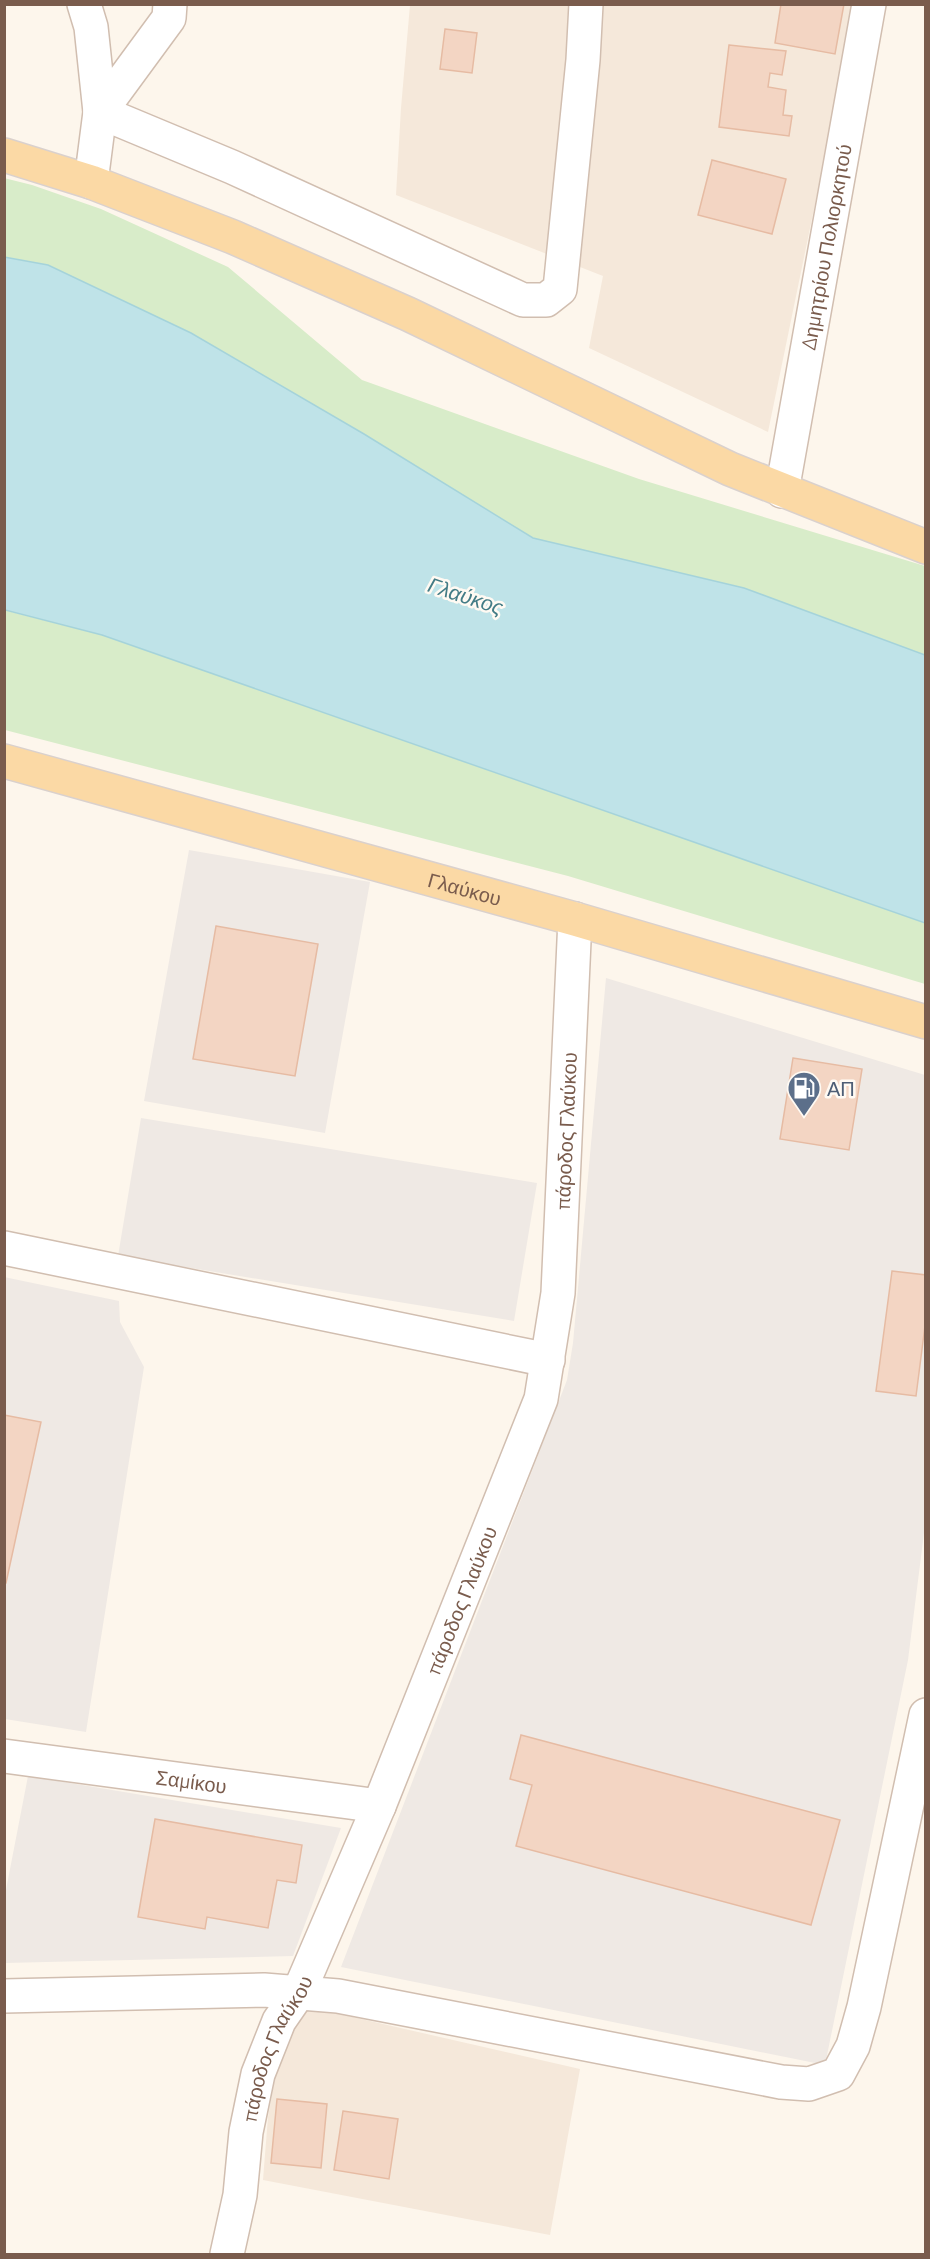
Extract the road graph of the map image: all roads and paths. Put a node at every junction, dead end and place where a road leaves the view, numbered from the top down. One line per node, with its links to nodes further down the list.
1 (84, 4): 5 (street)
2 (171, 4): 5 (street)
3 (586, 4): 5 (street)
4 (869, 4): 8 (street, Δημητρίου Πολιορκητού)
5 (99, 112): 7 (street)
6 (4, 156): 7 (main road)
7 (91, 182): 8 (main road)
8 (782, 491): 9 (main road)
9 (926, 547)
10 (4, 761): 11 (main road, Γλαύκου)
11 (575, 919): 12 (main road, Γλαύκου); 14 (street, πάροδος Γλαύκου)
12 (926, 1022)
13 (4, 1248): 14 (street)
14 (548, 1360): 17 (street, πάροδος Γλαύκου)
15 (926, 1715): 18 (street)
16 (4, 1756): 17 (street, Σαμίκου)
17 (379, 1806): 18 (street, πάροδος Γλαύκου)
18 (299, 1992): 19 (street); 20 (street, πάροδος Γλαύκου)
19 (4, 1996)
20 (227, 2254)

